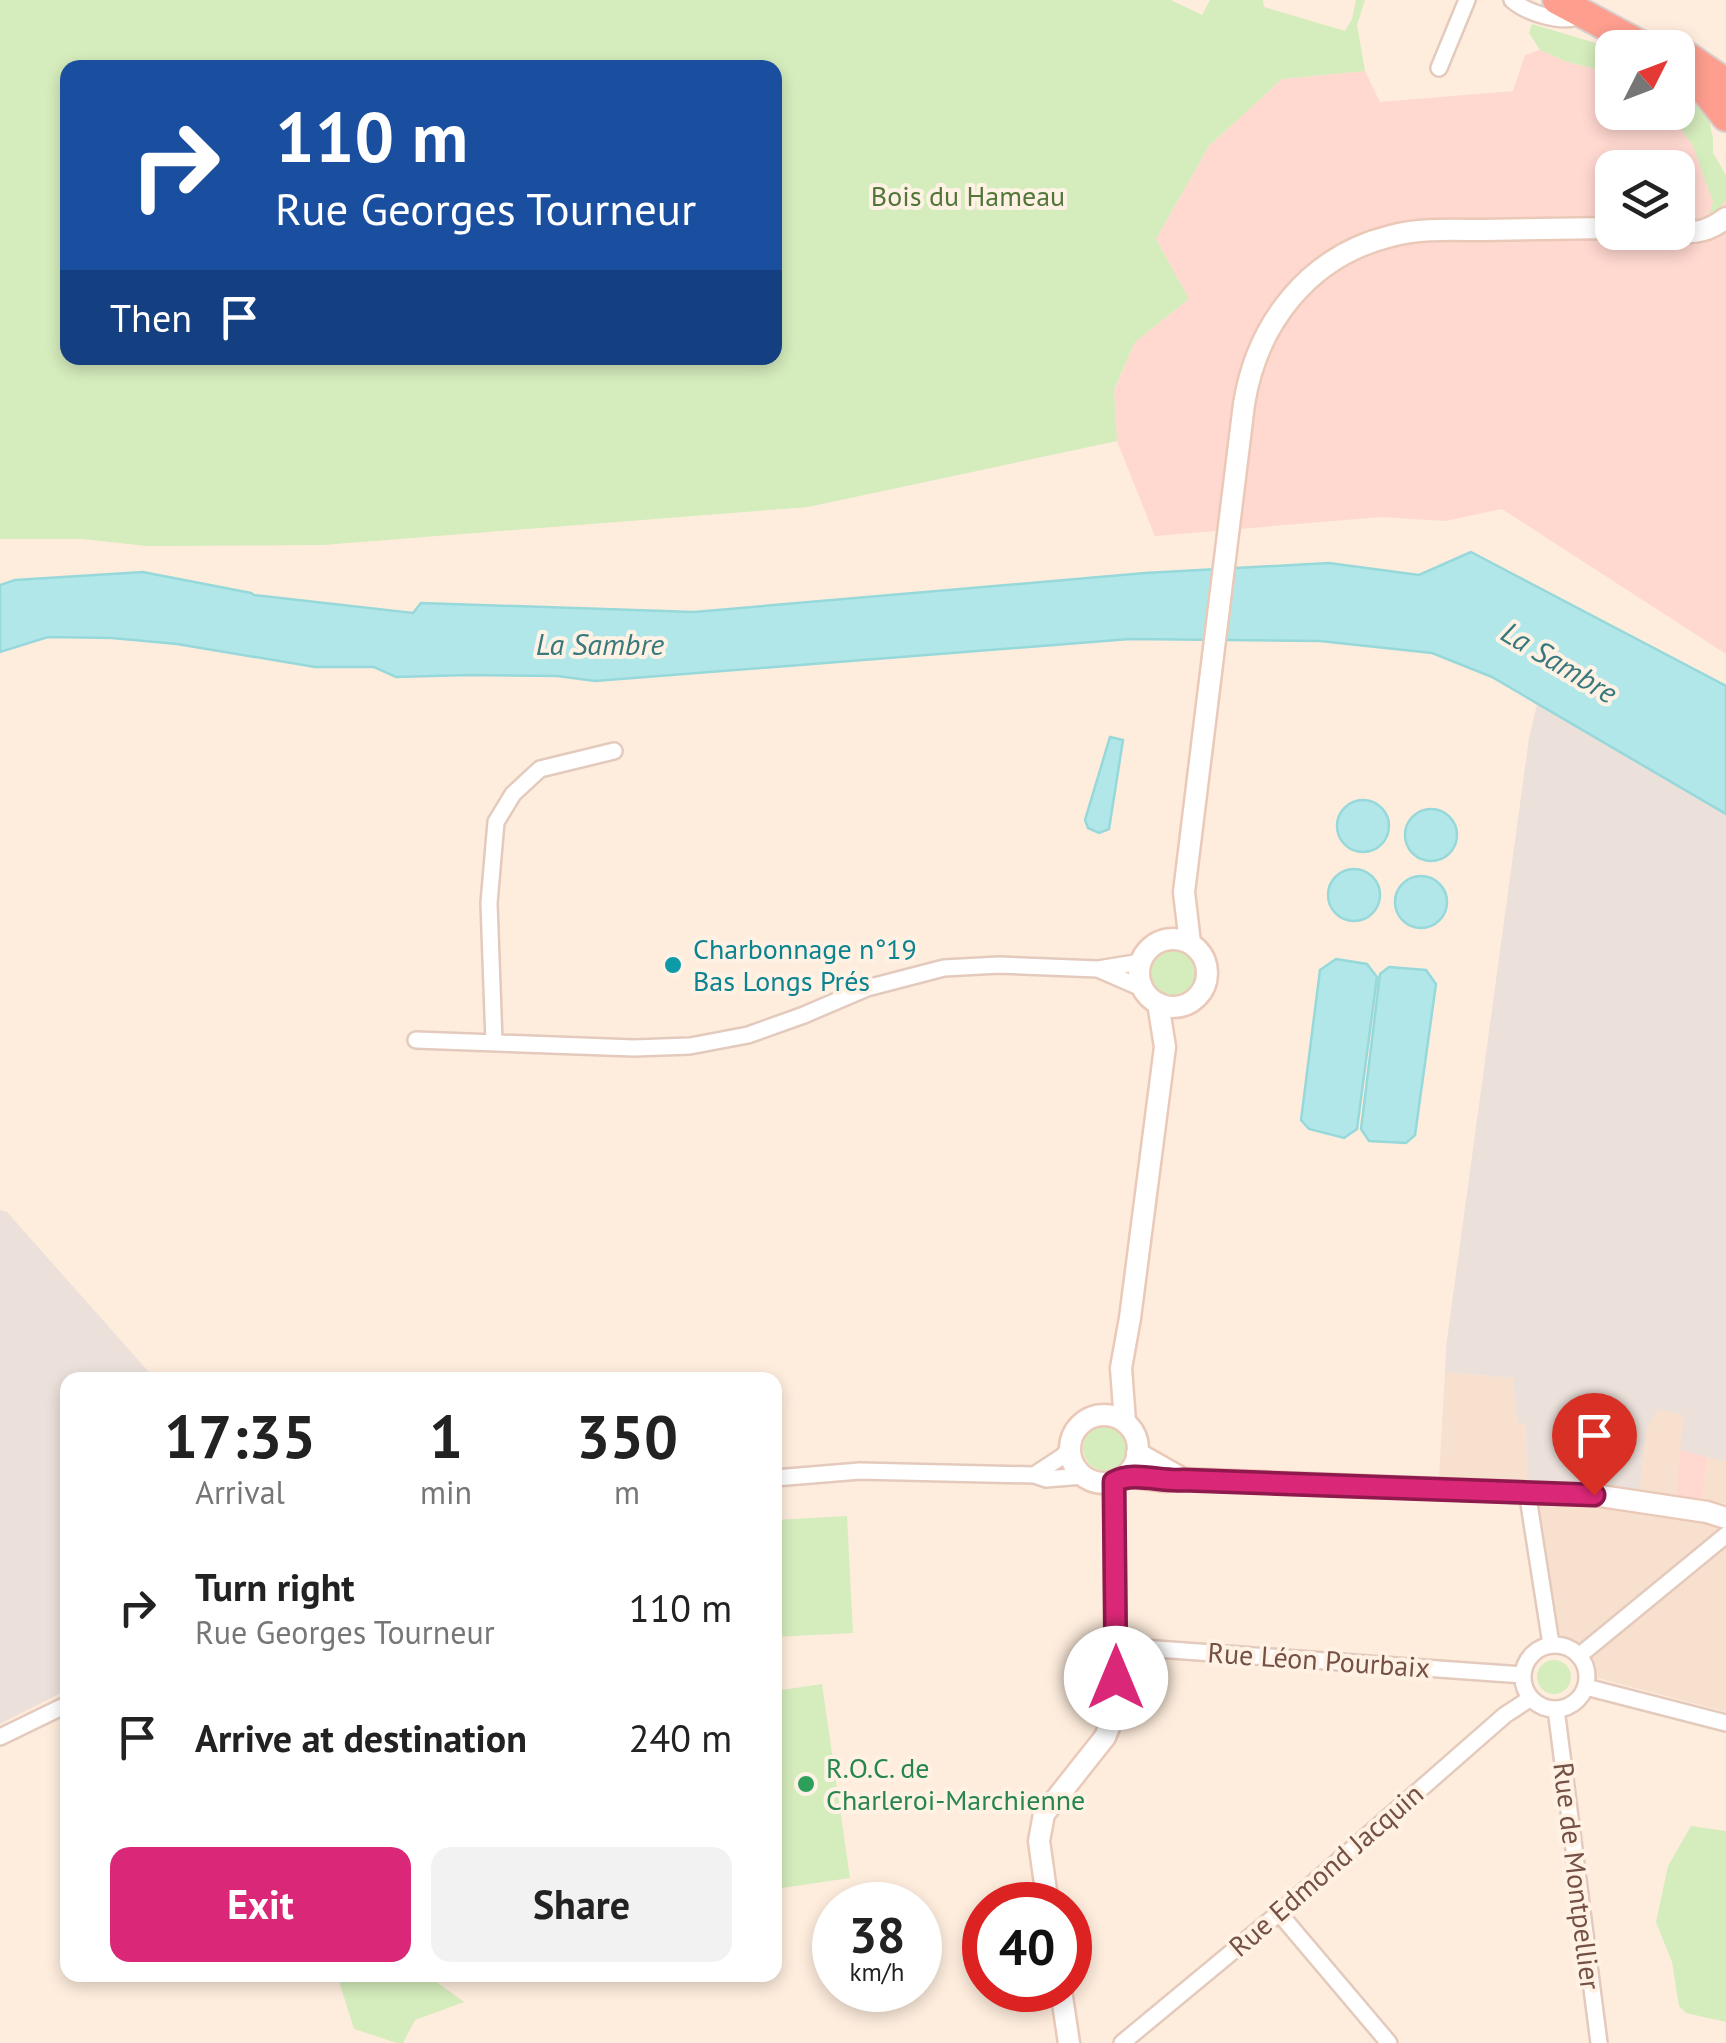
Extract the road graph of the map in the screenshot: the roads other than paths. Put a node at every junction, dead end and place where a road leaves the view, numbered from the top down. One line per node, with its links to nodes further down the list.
1 (1468, 0): 8 (street)
2 (1512, 0): 4 (street)
3 (1557, 0): 4 (highway)
4 (1587, 7): 5 (highway); 6 (highway)
5 (1621, 30)
6 (1636, 30)
7 (1695, 62): 10 (highway)
8 (1439, 68)
9 (1695, 83): 11 (highway)
10 (1726, 83)
11 (1726, 117)
12 (1726, 218): 14 (street)
13 (1595, 228): 16 (street)
14 (1695, 233)
15 (614, 751): 24 (street)
16 (1184, 892): 17 (street); 18 (street)
17 (1164, 940): 18 (street); 19 (street)
18 (1190, 943): 22 (street)
19 (1141, 962): 20 (street); 21 (street)
20 (1098, 969): 21 (street); 24 (street)
21 (1151, 996): 22 (street); 25 (street)
22 (1182, 1006): 25 (street)
23 (416, 1040): 24 (street)
24 (494, 1042)
25 (1164, 1047): 26 (street)
26 (1120, 1368): 27 (street); 28 (street)
27 (1098, 1415): 28 (street); 29 (street)
28 (1125, 1422): 30 (street)
29 (1070, 1448): 31 (street); 32 (street)
30 (1137, 1453): 34 (street); 35 (street)
31 (1034, 1475): 32 (street); 33 (street)
32 (1084, 1476): 34 (street)
33 (782, 1477)
34 (1120, 1479): 35 (street); 40 (street)
35 (1183, 1480): 36 (street)
36 (1526, 1491): 37 (street); 39 (street)
37 (1726, 1518)
38 (1726, 1535): 41 (street)
39 (1551, 1644): 41 (street); 42 (street)
40 (1116, 1646): 42 (street, Rue Léon Pourbaix); 49 (street)
41 (1580, 1655): 43 (street)
42 (1523, 1675): 44 (street)
43 (1586, 1688): 46 (street); 47 (street)
44 (1531, 1698): 46 (street); 50 (street, Rue Edmond Jacquin)
45 (60, 1708): 48 (street)
46 (1556, 1709): 55 (street, Rue de Montpellier)
47 (1726, 1723)
48 (0, 1738)
49 (1045, 1882)
50 (1279, 1913): 53 (street, Rue Edmond Jacquin); 54 (street)
51 (1064, 2012): 52 (street)
52 (1069, 2043)
53 (1122, 2043)
54 (1389, 2043)
55 (1598, 2043)

